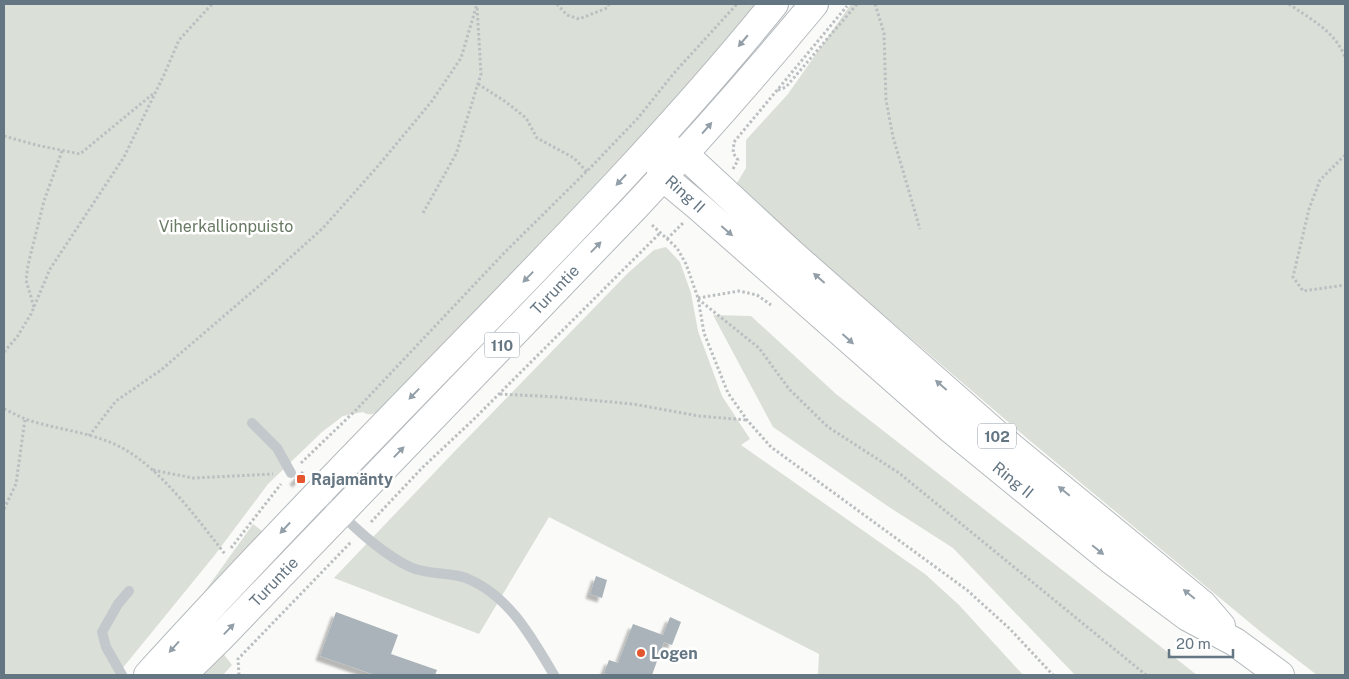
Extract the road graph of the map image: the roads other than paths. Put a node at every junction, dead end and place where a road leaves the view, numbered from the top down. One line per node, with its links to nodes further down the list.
1 (774, 4): 3 (main road, Turuntie / 110, one-way to 3)
2 (814, 4): 4 (main road, Turuntie / 110, one-way to 2)
3 (654, 144): 4 (main road, Ring II / 102); 5 (main road, Ring II); 8 (main road, Turuntie / 110, one-way to 8)
4 (684, 154): 5 (main road, Turuntie / 110); 11 (main road, Ring II / 102, one-way to 4)
5 (663, 177): 9 (main road, Turuntie / 110, one-way to 5); 11 (main road, Ring II / 102, one-way to 11)
6 (252, 423): 7 (lane)
7 (291, 473)
8 (318, 493): 9 (lane); 13 (main road, Turuntie / 110, one-way to 13)
9 (340, 512): 14 (main road, Turuntie / 110, one-way to 9); 15 (lane)
10 (129, 590): 12 (lane)
11 (1235, 642): 16 (main road, Ring II / 102)
12 (122, 675)
13 (148, 675)
14 (182, 675)
15 (554, 675)
16 (1280, 675)

